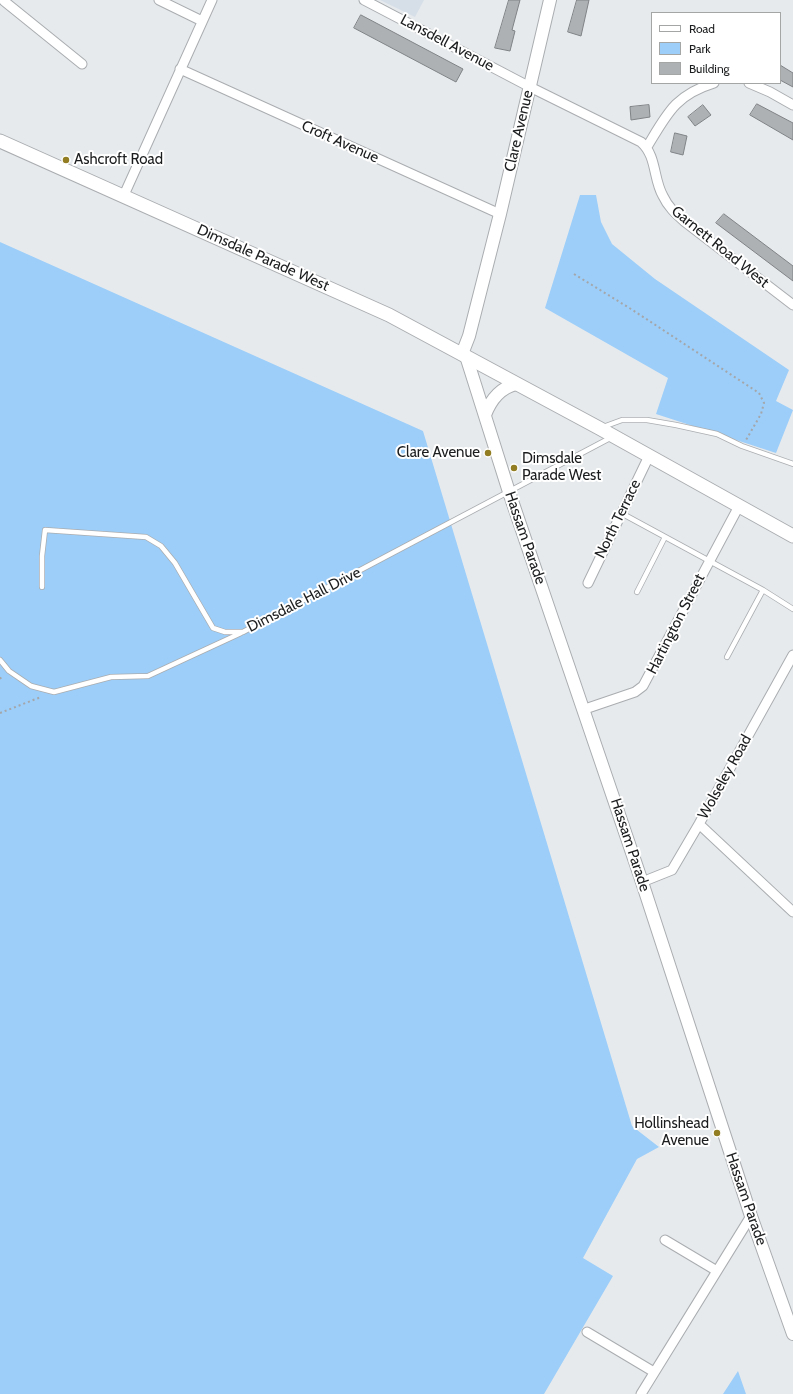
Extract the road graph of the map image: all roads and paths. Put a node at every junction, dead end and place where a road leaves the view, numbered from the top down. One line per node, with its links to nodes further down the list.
1 (159, 0): 6 (street)
2 (212, 0): 6 (street)
3 (364, 0): 11 (street, Lansdell Avenue)
4 (550, 0): 11 (street, Clare Avenue)
5 (3, 3): 7 (street)
6 (202, 20): 8 (street)
7 (82, 64)
8 (180, 70): 15 (street); 16 (street, Croft Avenue)
9 (711, 84): 14 (street)
10 (751, 84): 12 (street)
11 (530, 87): 14 (street); 16 (street, Clare Avenue)
12 (793, 105)
13 (0, 141): 15 (main road, Dimsdale Parade West)
14 (647, 147): 18 (street, Garnett Road West)
15 (124, 195): 19 (main road, Dimsdale Parade West)
16 (500, 214): 19 (street, Clare Avenue)
17 (574, 274): 24 (path)
18 (793, 304)
19 (464, 355): 20 (main road, Dimsdale Parade West); 21 (street, Hassam Parade)
20 (516, 384): 21 (street); 22 (main road, Dimsdale Parade West)
21 (485, 415): 27 (street, Hassam Parade)
22 (599, 428): 23 (main road, Dimsdale Parade West); 24 (lane)
23 (614, 436): 25 (main road, Dimsdale Parade West); 27 (lane, Dimsdale Hall Drive)
24 (742, 446): 26 (lane)
25 (649, 456): 28 (main road, Dimsdale Parade West); 29 (street, North Terrace)
26 (793, 464)
27 (509, 492): 38 (lane, Dimsdale Hall Drive); 45 (street, Hassam Parade)
28 (738, 506): 30 (main road, Dimsdale Parade West); 32 (street, Hartington Street)
29 (621, 513): 31 (lane); 33 (street, North Terrace)
30 (793, 536)
31 (665, 537): 32 (lane); 36 (lane)
32 (708, 561): 35 (lane); 45 (street, Hartington Street)
33 (588, 583)
34 (42, 587): 38 (lane, Dimsdale Hall Drive)
35 (763, 590): 37 (lane); 40 (lane)
36 (637, 592)
37 (793, 609)
38 (243, 632): 44 (lane)
39 (793, 655): 47 (street, Wolseley Road)
40 (727, 657)
41 (0, 660): 44 (lane)
42 (3, 675): 43 (path)
43 (0, 679)
44 (54, 692): 46 (path)
45 (585, 709): 48 (street, Hassam Parade)
46 (0, 713)
47 (699, 824): 48 (street, Wolseley Road); 49 (street)
48 (642, 882): 50 (street, Hassam Parade)
49 (793, 912)
50 (751, 1216): 52 (street); 54 (street, Hassam Parade)
51 (665, 1240): 52 (street)
52 (717, 1271): 55 (street)
53 (587, 1332): 55 (street)
54 (793, 1334)
55 (654, 1372): 56 (street)
56 (641, 1394)

